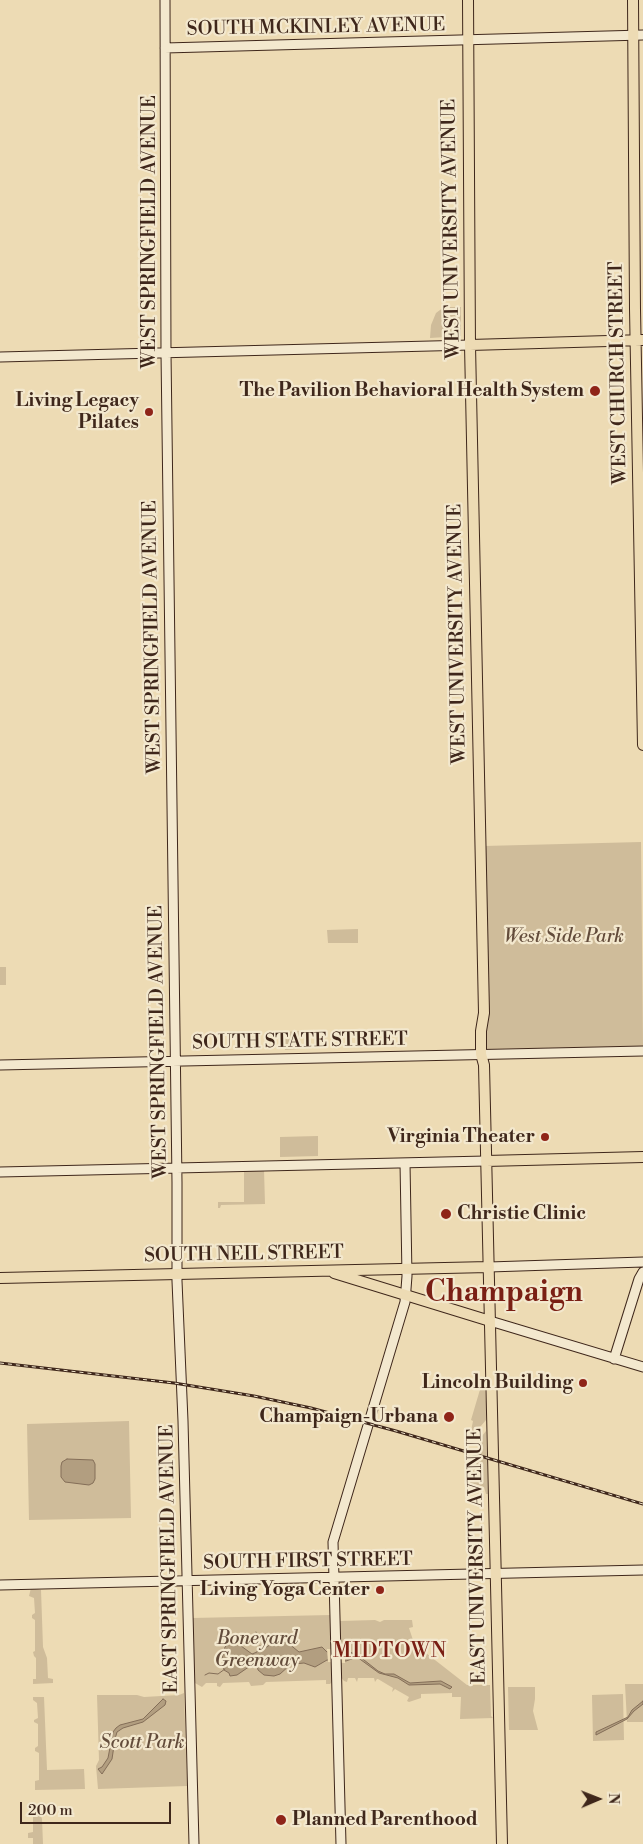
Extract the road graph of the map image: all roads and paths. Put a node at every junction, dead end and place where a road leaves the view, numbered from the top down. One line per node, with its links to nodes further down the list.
1 (165, 0): 6 (main road, WEST SPRINGFIELD AVENUE)
2 (468, 0): 5 (main road, WEST UNIVERSITY AVENUE)
3 (633, 0): 4 (main road, WEST CHURCH STREET)
4 (638, 35): 5 (main road, SOUTH MCKINLEY AVENUE); 7 (main road, WEST CHURCH STREET)
5 (468, 41): 6 (main road, SOUTH MCKINLEY AVENUE); 8 (main road, WEST UNIVERSITY AVENUE)
6 (165, 48): 9 (main road, WEST SPRINGFIELD AVENUE)
7 (639, 340): 8 (main road); 11 (main road, WEST CHURCH STREET)
8 (470, 345): 9 (main road); 13 (main road, WEST UNIVERSITY AVENUE)
9 (166, 353): 10 (main road); 14 (main road, WEST SPRINGFIELD AVENUE)
10 (0, 357)
11 (643, 745)
12 (643, 1051): 13 (main road, SOUTH STATE STREET)
13 (481, 1054): 14 (main road, SOUTH STATE STREET); 17 (main road, WEST UNIVERSITY AVENUE)
14 (176, 1061): 15 (main road, SOUTH STATE STREET); 19 (main road, WEST SPRINGFIELD AVENUE)
15 (0, 1065)
16 (643, 1157): 17 (main road)
17 (486, 1160): 18 (main road); 22 (main road, WEST UNIVERSITY AVENUE)
18 (405, 1162): 19 (main road); 23 (main road)
19 (177, 1168): 20 (main road); 26 (main road, WEST SPRINGFIELD AVENUE)
20 (0, 1172)
21 (643, 1262): 22 (main road)
22 (489, 1267): 23 (main road, SOUTH NEIL STREET); 29 (main road, EAST UNIVERSITY AVENUE)
23 (407, 1269): 24 (main road, SOUTH NEIL STREET); 28 (main road)
24 (327, 1271): 26 (main road, SOUTH NEIL STREET); 28 (main road)
25 (643, 1272): 30 (main road)
26 (177, 1274): 27 (main road, SOUTH NEIL STREET); 35 (main road, EAST SPRINGFIELD AVENUE)
27 (0, 1278)
28 (406, 1296): 29 (main road); 34 (main road)
29 (490, 1322): 30 (main road); 33 (main road, EAST UNIVERSITY AVENUE)
30 (614, 1359): 31 (main road)
31 (643, 1367)
32 (643, 1570): 33 (main road, SOUTH FIRST STREET)
33 (496, 1574): 34 (main road, SOUTH FIRST STREET); 39 (main road, EAST UNIVERSITY AVENUE)
34 (334, 1577): 35 (main road, SOUTH FIRST STREET); 38 (main road)
35 (187, 1580): 36 (main road, SOUTH FIRST STREET); 37 (main road, EAST SPRINGFIELD AVENUE)
36 (0, 1585)
37 (194, 1844)
38 (341, 1844)
39 (502, 1844)

